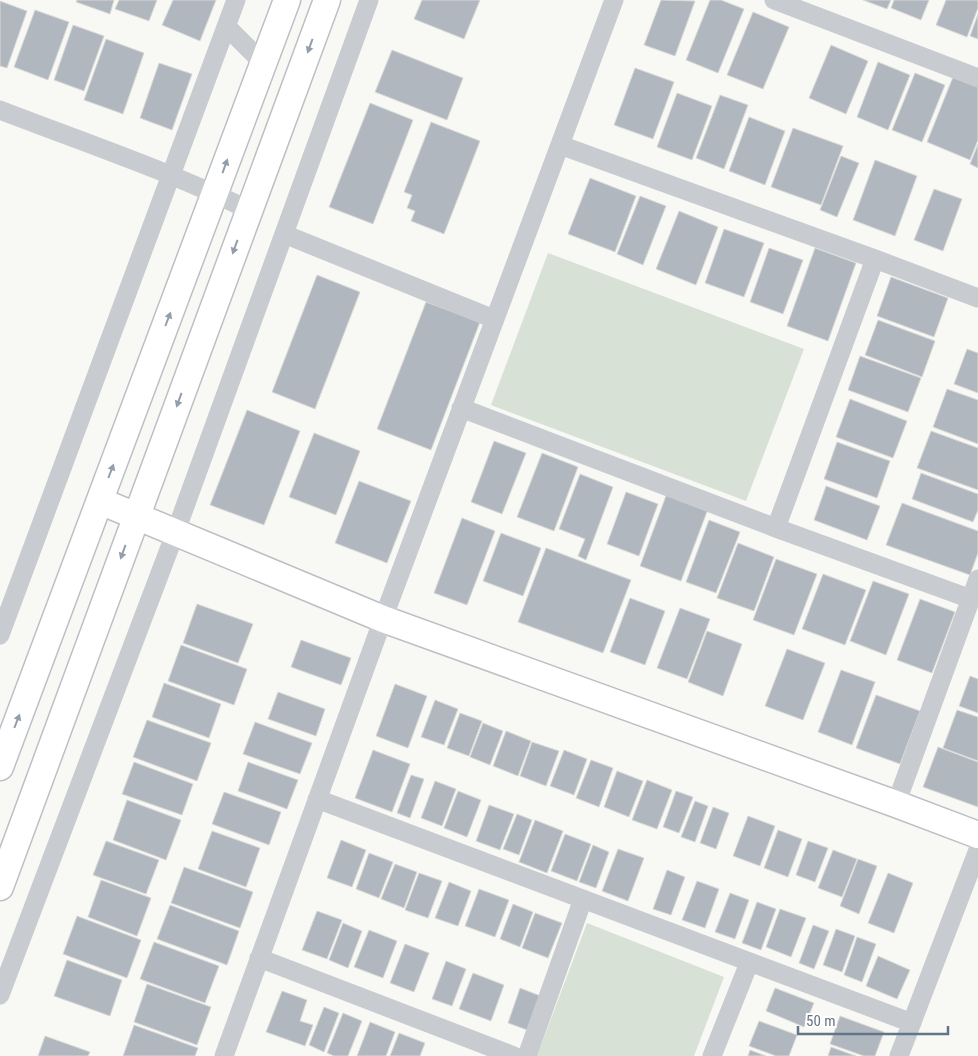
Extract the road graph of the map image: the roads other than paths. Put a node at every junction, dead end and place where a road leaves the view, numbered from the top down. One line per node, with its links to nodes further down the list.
1 (236, 0): 7 (street)
2 (287, 0): 8 (street)
3 (327, 0): 14 (street, one-way to 14)
4 (369, 0): 15 (street)
5 (614, 0): 11 (street)
6 (774, 0): 9 (street)
7 (227, 27): 8 (street); 12 (street)
8 (264, 64): 13 (street, one-way to 8)
9 (978, 78)
10 (0, 110): 12 (street)
11 (560, 145): 16 (street); 18 (street)
12 (171, 176): 13 (street); 26 (street)
13 (215, 194): 14 (street); 20 (street, one-way to 13)
14 (249, 210): 21 (street, one-way to 21)
15 (284, 234): 18 (street); 23 (street)
16 (875, 258): 17 (street); 22 (street)
17 (978, 298)
18 (494, 319): 19 (street)
19 (461, 408): 22 (street); 27 (street)
20 (100, 500): 21 (street); 29 (street, one-way to 20)
21 (137, 516): 23 (street); 34 (street, one-way to 34)
22 (776, 528): 25 (street)
23 (176, 531): 27 (street); 38 (street)
24 (978, 579): 25 (street)
25 (971, 599): 31 (street)
26 (4, 613): 28 (street)
27 (383, 619): 30 (street); 31 (street)
28 (0, 635)
29 (0, 767)
30 (317, 799): 35 (street); 36 (street)
31 (896, 804): 32 (street)
32 (978, 835)
33 (978, 850): 39 (street)
34 (0, 887)
35 (583, 899): 37 (street); 42 (street)
36 (259, 958): 40 (street); 41 (street)
37 (749, 963): 39 (street); 43 (street)
38 (0, 994)
39 (912, 1023): 44 (street)
40 (224, 1056)
41 (514, 1056)
42 (527, 1056)
43 (712, 1056)
44 (899, 1056)

